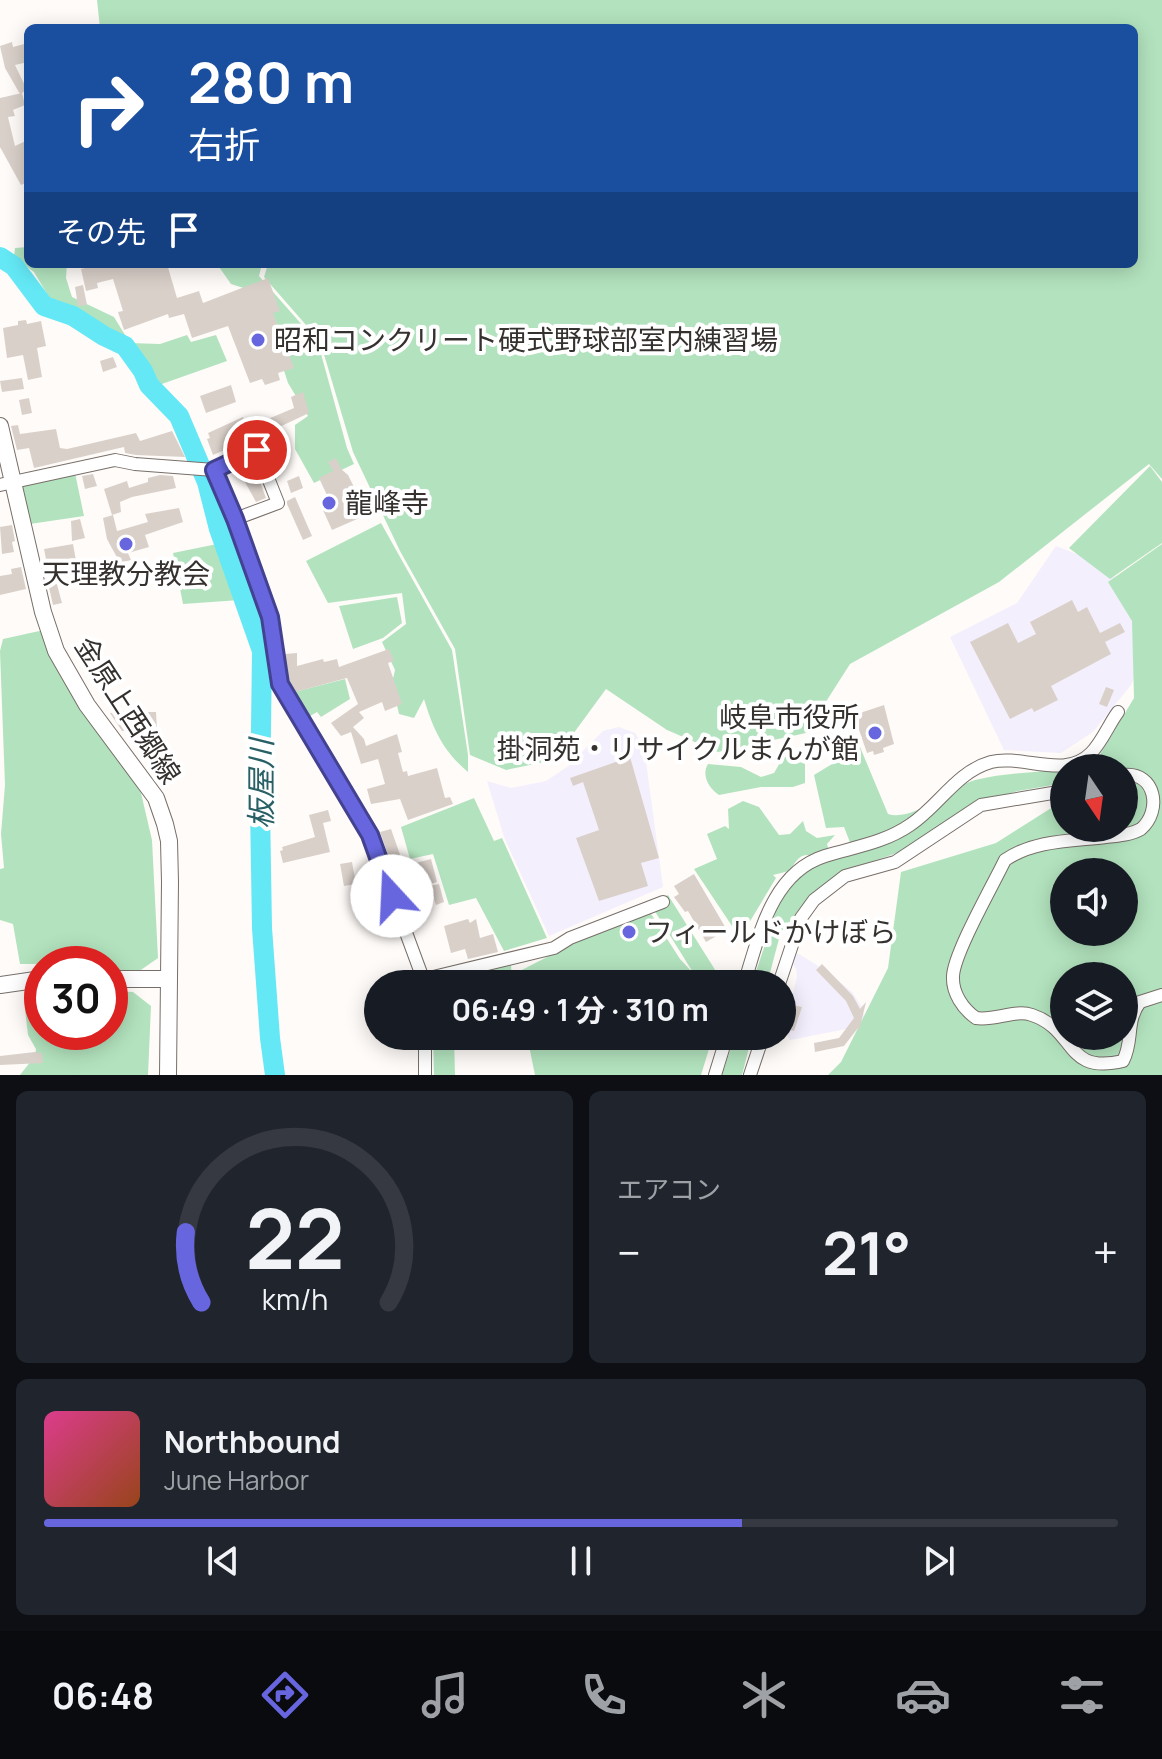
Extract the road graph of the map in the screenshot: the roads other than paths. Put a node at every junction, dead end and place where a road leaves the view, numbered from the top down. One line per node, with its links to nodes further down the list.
1 (0, 426): 3 (main road, 金原上西郷線)
2 (211, 470): 3 (street); 4 (street); 4 (street)
3 (6, 484): 16 (main road, 金原上西郷線)
4 (235, 519): 11 (street)
5 (1118, 712): 13 (street)
6 (1138, 775): 8 (street)
7 (1050, 793): 14 (street)
8 (1138, 831)
9 (1061, 842): 19 (street)
10 (663, 902): 12 (street)
11 (421, 970)
12 (471, 970)
13 (749, 970)
14 (784, 970)
15 (128, 979): 16 (main road)
16 (167, 979): 23 (main road, 金原上西郷線)
17 (24, 982): 18 (main road)
18 (0, 985)
19 (1162, 995)
20 (425, 1050): 24 (street)
21 (723, 1050): 25 (street)
22 (758, 1050): 26 (street)
23 (168, 1075)
24 (425, 1075)
25 (715, 1075)
26 (750, 1075)

